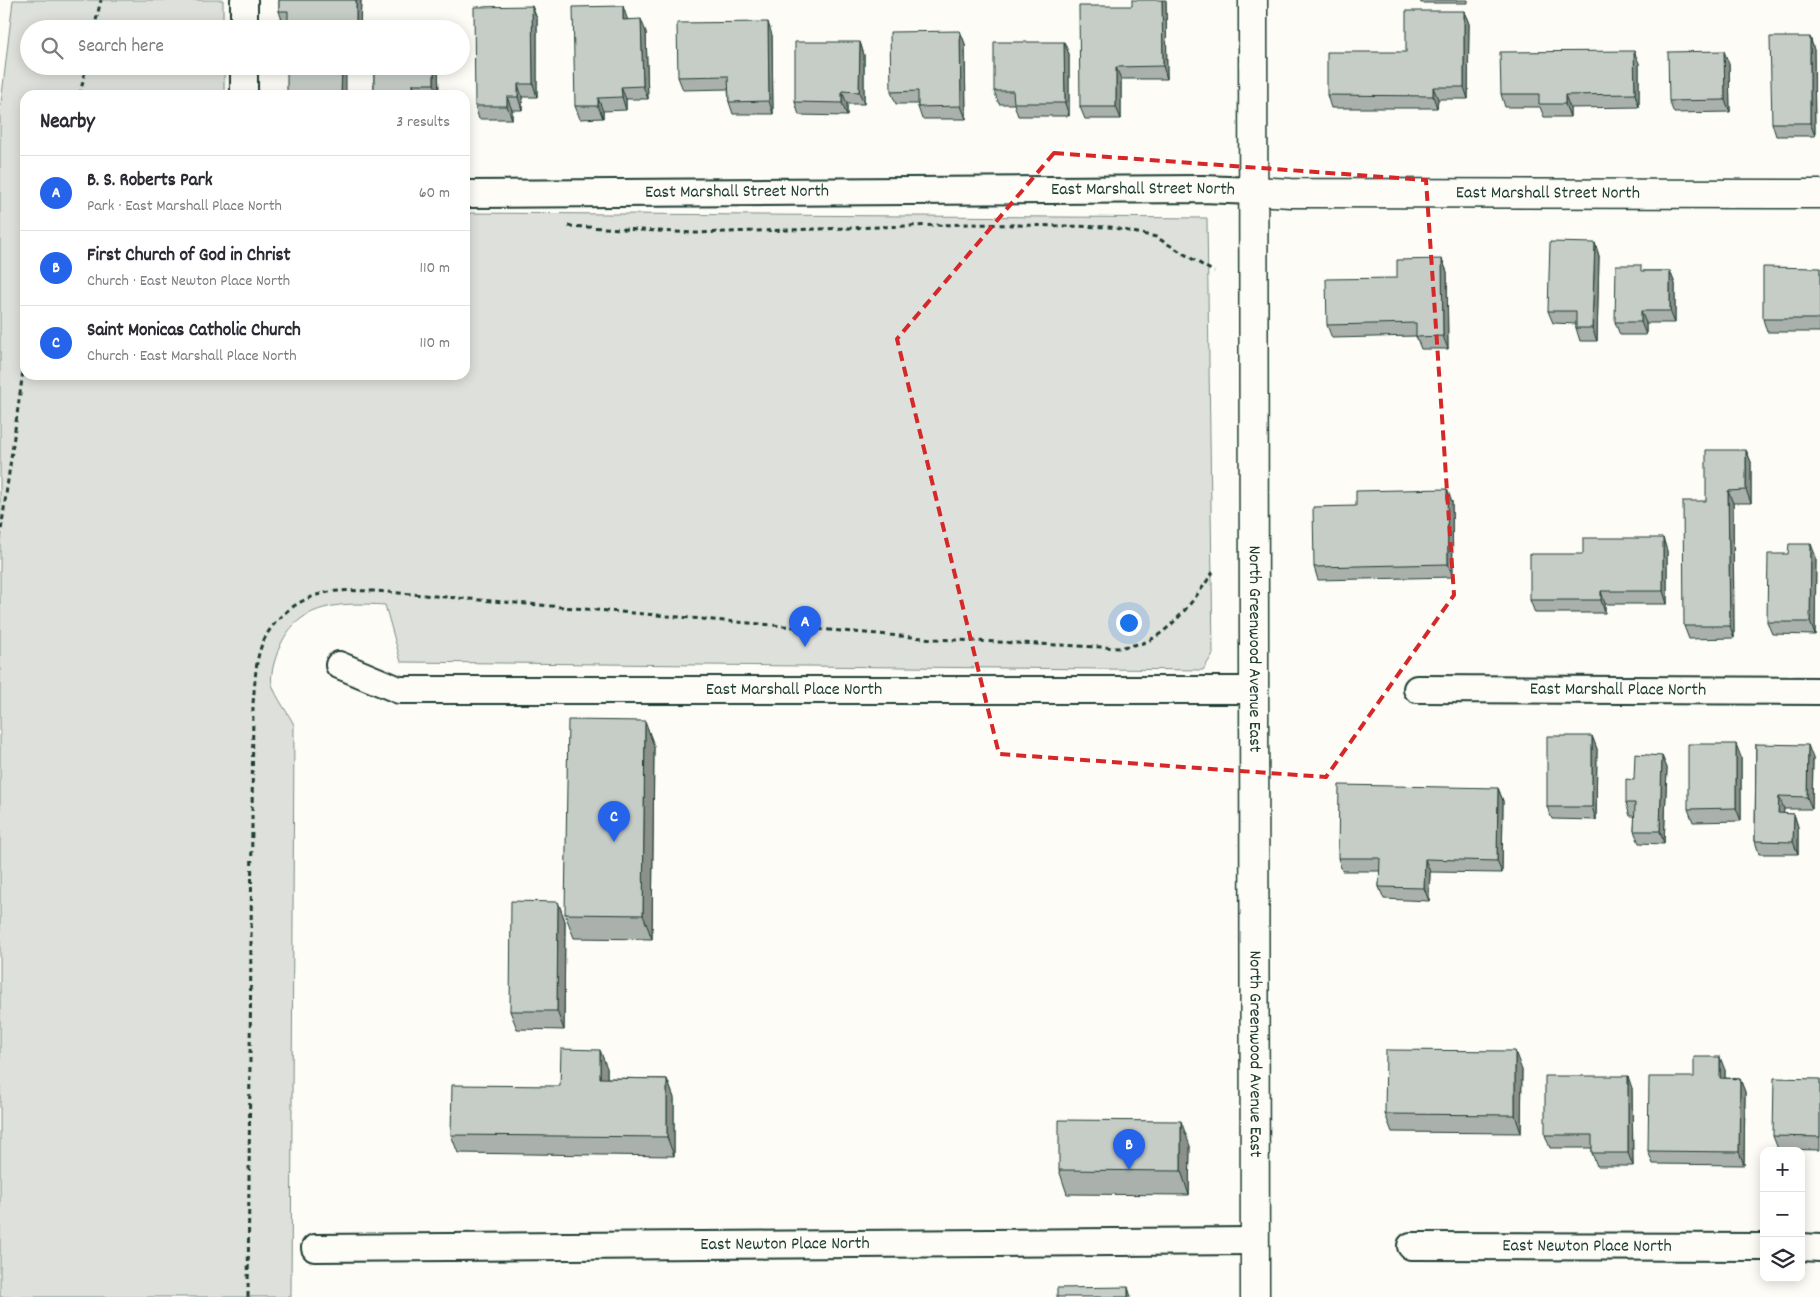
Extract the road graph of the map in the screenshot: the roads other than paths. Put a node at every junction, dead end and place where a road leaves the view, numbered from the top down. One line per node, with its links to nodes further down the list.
1 (244, 0): 3 (street)
2 (1253, 0): 6 (street, North Greenwood Avenue East)
3 (244, 20)
4 (244, 75): 5 (street)
5 (244, 90)
6 (1253, 191): 7 (street, East Marshall Street North); 8 (street, East Marshall Street North); 10 (street, North Greenwood Avenue East)
7 (470, 194)
8 (1820, 194)
9 (339, 665): 10 (street, East Marshall Place North)
10 (1254, 690): 13 (street, North Greenwood Avenue East)
11 (1417, 690): 12 (street, East Marshall Place North)
12 (1820, 691)
13 (1255, 1241): 16 (street, East Newton Place North); 19 (street, North Greenwood Avenue East)
14 (1411, 1246): 15 (street, East Newton Place North)
15 (1760, 1247)
16 (315, 1248)
17 (1805, 1248): 18 (street)
18 (1820, 1248)
19 (1255, 1297)

